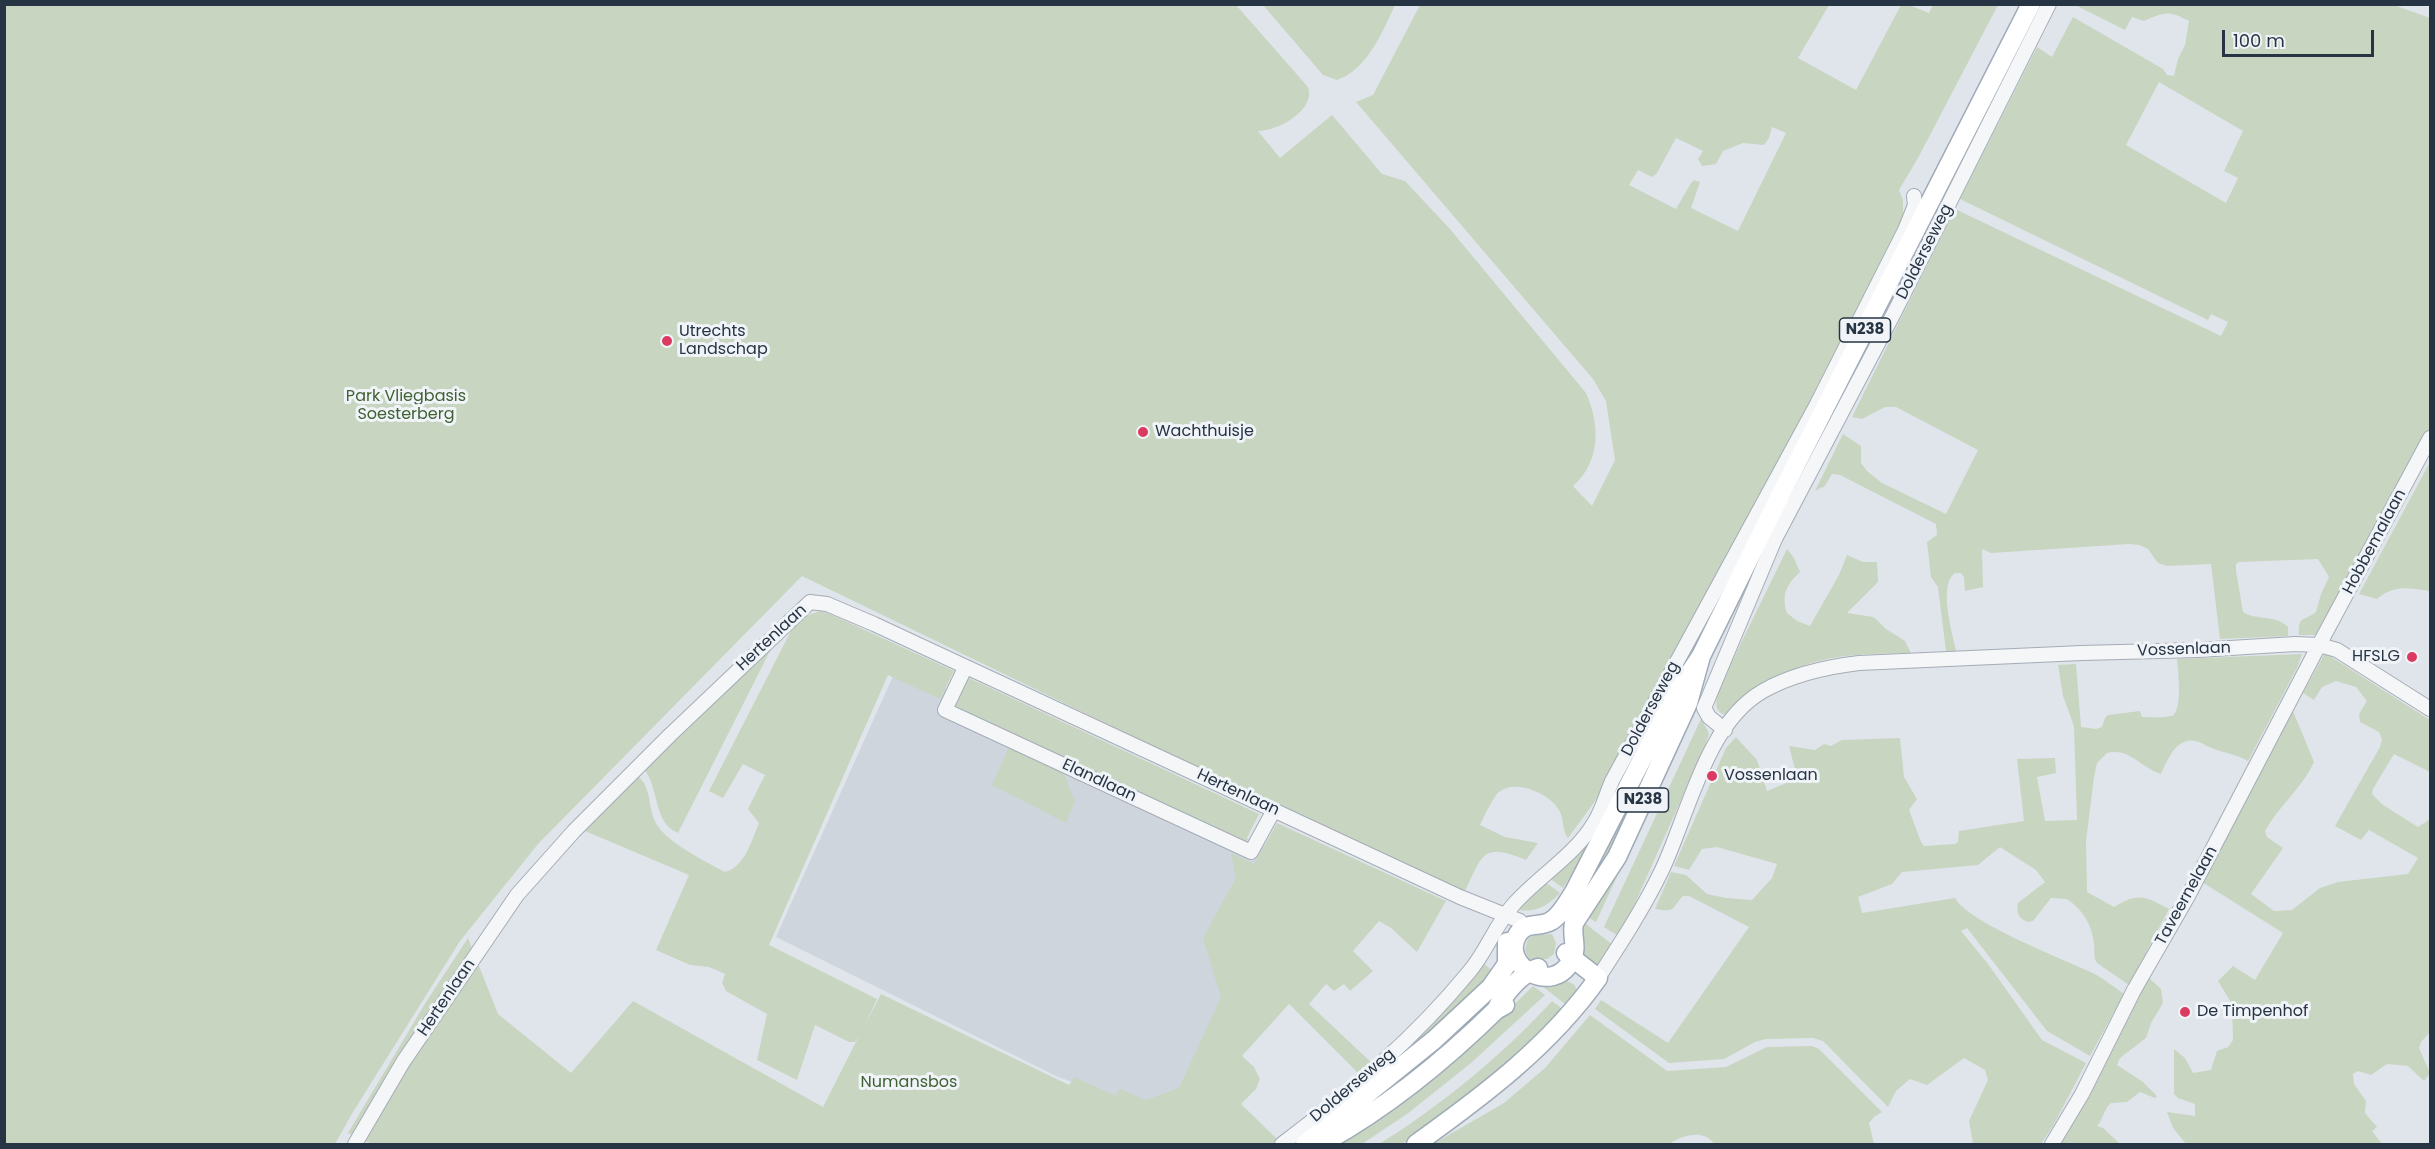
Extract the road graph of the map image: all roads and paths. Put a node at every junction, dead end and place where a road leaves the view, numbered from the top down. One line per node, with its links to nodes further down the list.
1 (2031, 4): 6 (main road, Dolderseweg / N238)
2 (2049, 4): 9 (street, Dolderseweg)
3 (1914, 196): 12 (street, Dolderseweg)
4 (2430, 438): 5 (street, Hobbemalaan)
5 (2319, 645): 8 (street, Vossenlaan); 9 (street, Vossenlaan); 21 (street, Taveernelaan)
6 (1701, 656): 11 (main road, Dolderseweg / N238); 13 (main road, Dolderseweg / N238)
7 (965, 668): 10 (street, Hertenlaan); 10 (street, Elandlaan); 16 (street, Hertenlaan)
8 (2430, 709)
9 (1725, 730): 15 (street)
10 (1274, 810): 12 (street, Hertenlaan)
11 (1549, 919): 12 (main road); 13 (main road)
12 (1509, 931): 14 (main road); 17 (street, Dolderseweg); 18 (main road)
13 (1569, 955): 14 (main road); 15 (main road)
14 (1532, 974): 19 (main road)
15 (1594, 984): 20 (main road)
16 (355, 1144)
17 (1282, 1144)
18 (1305, 1144)
19 (1321, 1144)
20 (1416, 1144)
21 (2052, 1144)

